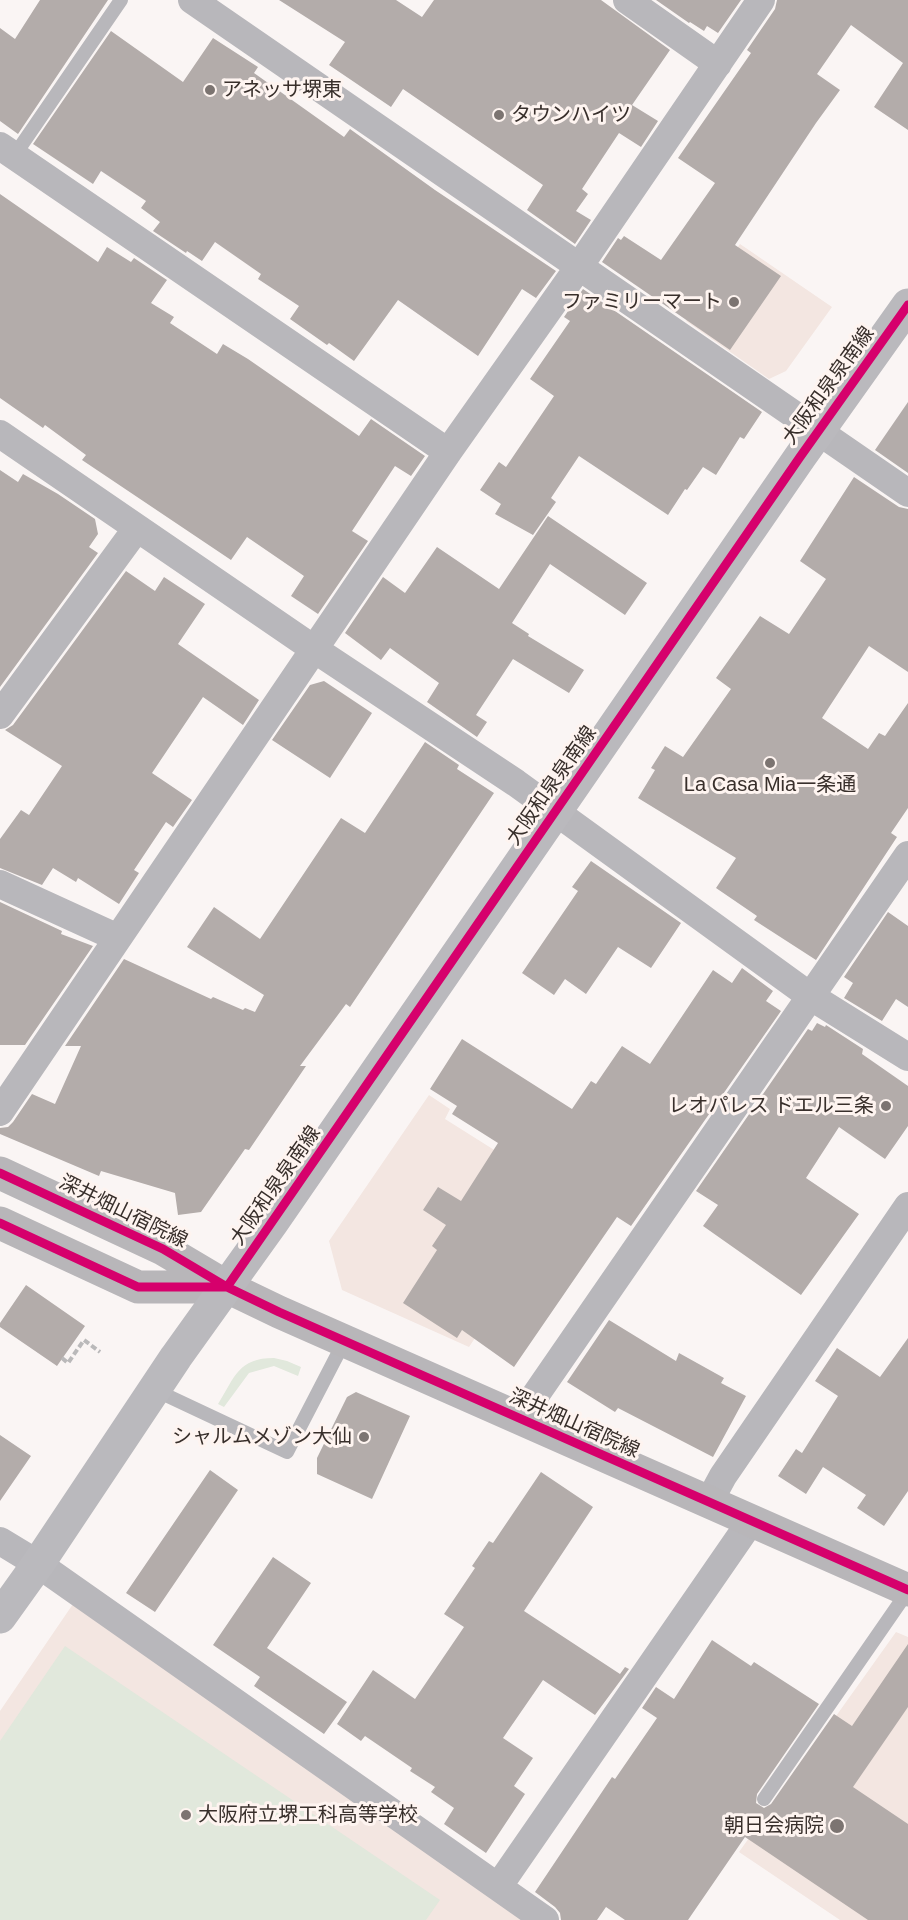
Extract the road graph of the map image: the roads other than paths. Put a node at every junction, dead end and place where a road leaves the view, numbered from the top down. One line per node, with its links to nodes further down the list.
1 (121, 0): 6 (lane)
2 (192, 0): 7 (street)
3 (627, 0): 5 (street)
4 (761, 0): 5 (street)
5 (718, 64): 7 (street)
6 (7, 151): 11 (street)
7 (578, 268): 9 (street); 11 (street)
8 (908, 305): 9 (main road, 大阪和泉泉南線)
9 (819, 431): 12 (street); 16 (main road, 大阪和泉泉南線)
10 (0, 434): 13 (street)
11 (448, 452): 14 (street)
12 (908, 493)
13 (137, 528): 14 (street); 15 (street)
14 (314, 649): 16 (street); 19 (street)
15 (0, 715)
16 (557, 811): 20 (street); 26 (main road, 大阪和泉泉南線)
17 (908, 855): 20 (street)
18 (0, 884): 19 (street)
19 (118, 938): 22 (street)
20 (810, 996): 21 (street); 29 (street)
21 (908, 1057)
22 (0, 1112)
23 (0, 1173): 26 (main road, 深井畑山宿院線)
24 (908, 1206): 30 (street)
25 (0, 1223): 26 (main road, 深井畑山宿院線)
26 (227, 1287): 27 (main road, 深井畑山宿院線); 28 (main road, 大阪和泉泉南線)
27 (344, 1341): 28 (lane); 29 (main road, 深井畑山宿院線)
28 (156, 1390): 33 (main road, 大阪和泉泉南線)
29 (519, 1419): 30 (main road, 深井畑山宿院線)
30 (708, 1502): 31 (main road, 深井畑山宿院線)
31 (751, 1521): 34 (main road, 深井畑山宿院線); 37 (street)
32 (0, 1541): 33 (street)
33 (38, 1564): 35 (main road, 大阪和泉泉南線); 37 (street)
34 (908, 1591): 36 (lane)
35 (0, 1617)
36 (764, 1799)
37 (498, 1887): 38 (street)
38 (545, 1920)

